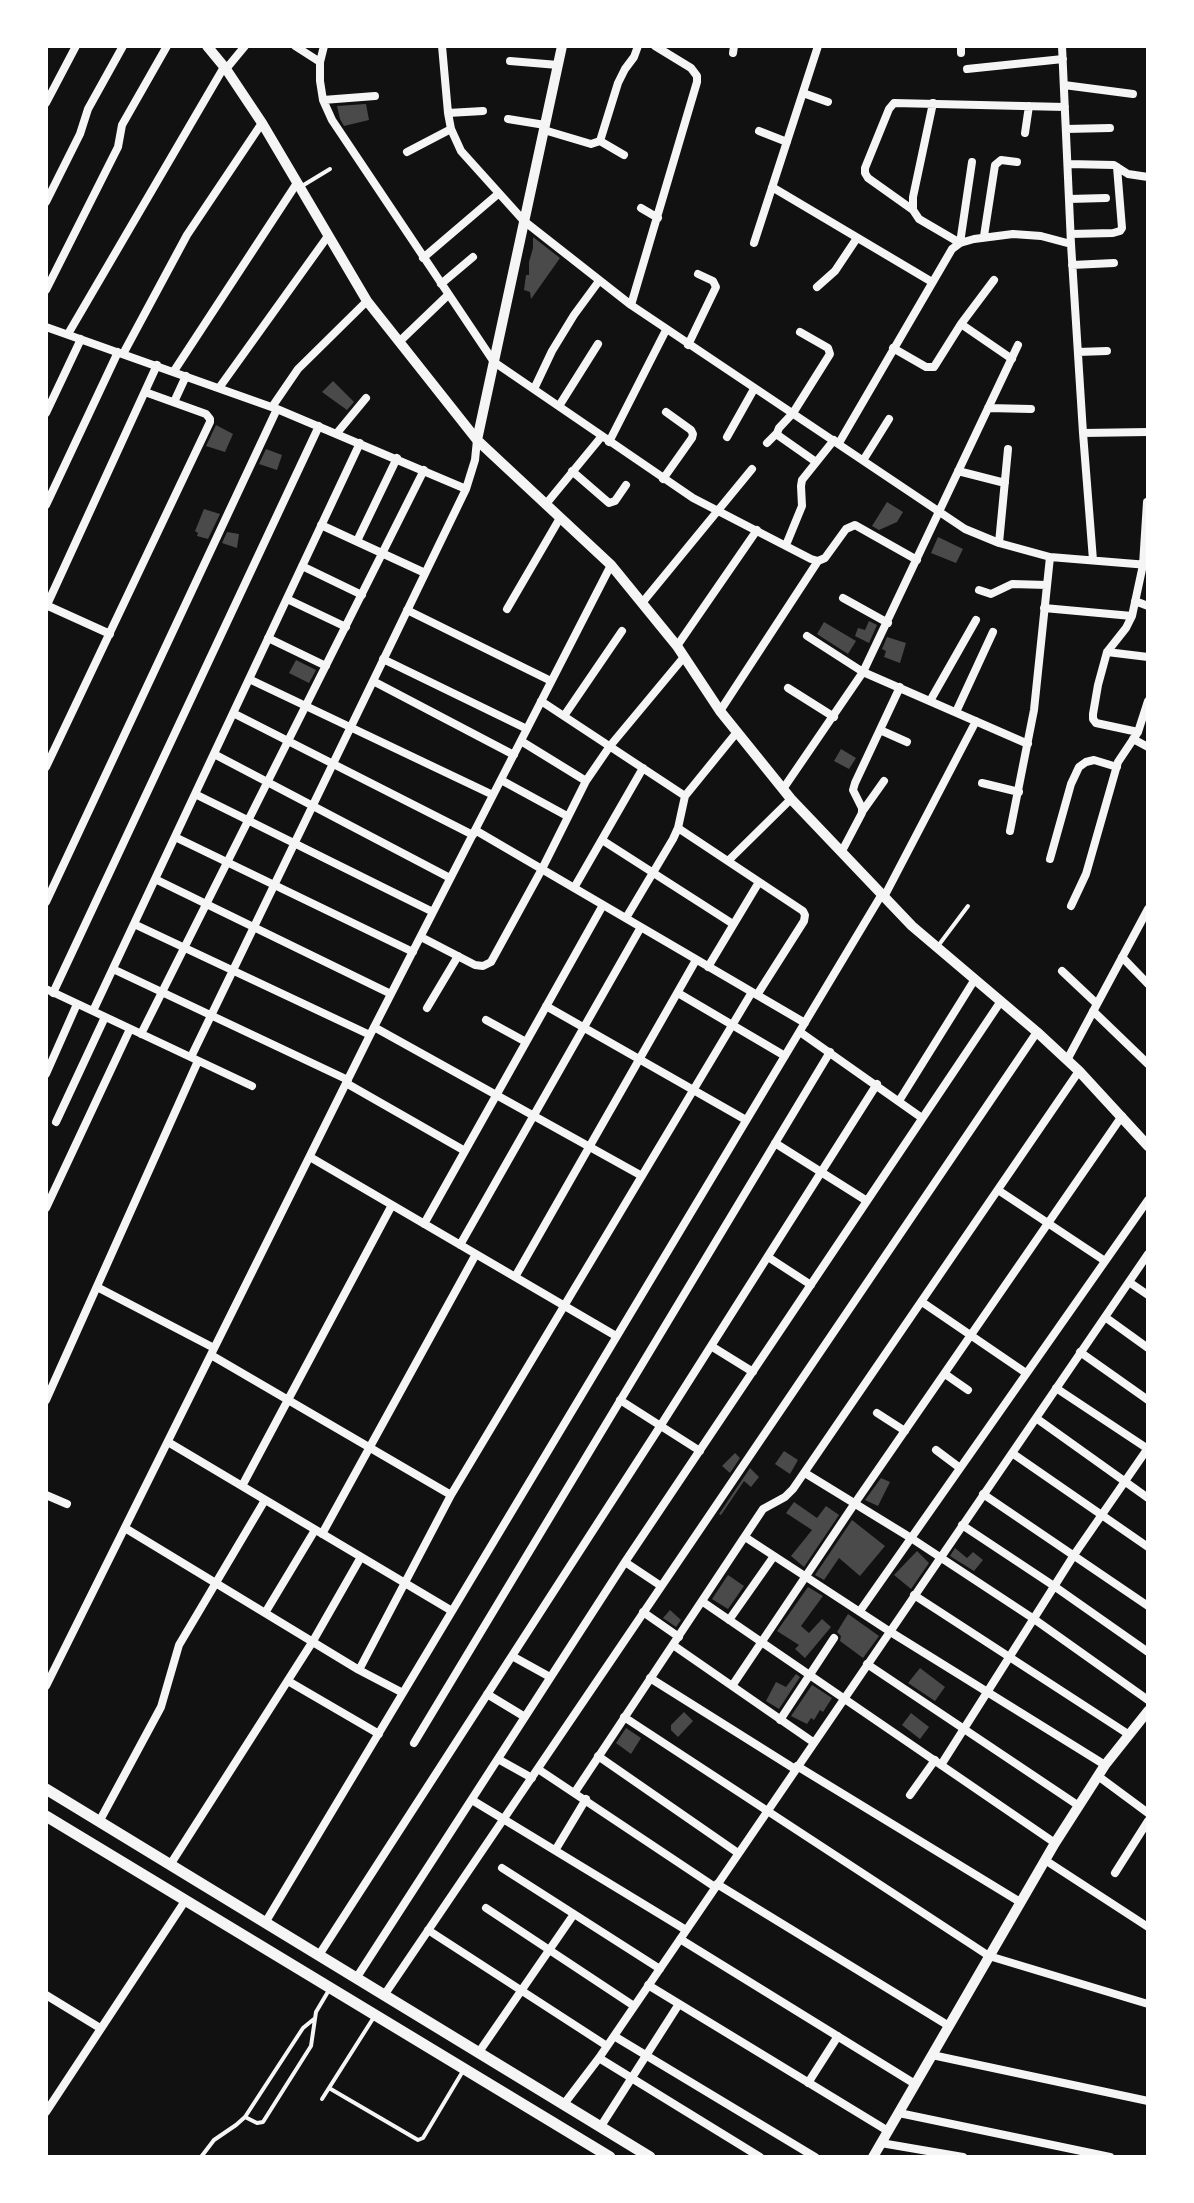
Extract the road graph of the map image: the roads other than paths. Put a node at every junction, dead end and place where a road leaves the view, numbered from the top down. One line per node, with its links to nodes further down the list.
1 (76, 46): 26 (street)
2 (123, 46): 55 (street)
3 (167, 46): 76 (street)
4 (207, 46): 18 (street)
5 (245, 46): 18 (street)
6 (295, 46): 16 (street)
7 (324, 46): 16 (street)
8 (442, 46): 31 (street)
9 (562, 46): 17 (street)
10 (638, 46): 40 (street)
11 (655, 46): 58 (street)
12 (818, 46): 21 (street)
13 (1062, 46): 14 (street)
14 (1063, 59): 19 (street); 20 (street)
15 (510, 61): 17 (street)
16 (320, 62): 24 (street)
17 (558, 65): 34 (street)
18 (225, 68): 33 (street); 84 (street)
19 (967, 69)
20 (1064, 85): 22 (street); 29 (street)
21 (803, 93): 25 (street); 41 (street)
22 (1133, 94)
23 (375, 96): 24 (street)
24 (323, 100): 67 (street)
25 (828, 102)
26 (46, 103)
27 (933, 103): 28 (street); 57 (street); 57 (street)
28 (1029, 106): 29 (street); 39 (street)
29 (1065, 107): 37 (street)
30 (483, 111): 31 (street)
31 (448, 113): 36 (street)
32 (508, 119): 34 (street)
33 (262, 123): 50 (street); 93 (street)
34 (545, 127): 40 (street); 59 (street)
35 (1110, 128): 37 (street)
36 (451, 129): 42 (street); 52 (street)
37 (1066, 129): 46 (street)
38 (759, 131): 41 (street)
39 (1025, 133)
40 (600, 141): 43 (street)
41 (787, 142): 51 (street)
42 (407, 152)
43 (624, 155)
44 (972, 162): 65 (street)
45 (1017, 162): 61 (street)
46 (1068, 164): 47 (street); 54 (street)
47 (1117, 167): 49 (street); 63 (street)
48 (330, 169): 50 (lane)
49 (1148, 177)
50 (298, 185): 60 (street); 97 (street)
51 (772, 187): 62 (street); 64 (street)
52 (498, 194): 59 (street); 67 (street)
53 (1106, 198): 54 (street)
54 (1069, 199): 63 (street)
55 (46, 202)
56 (641, 208): 58 (street)
57 (913, 210): 65 (street)
58 (658, 218): 79 (street)
59 (524, 221): 72 (street); 95 (street)
60 (328, 236): 78 (street); 99 (street)
61 (984, 236): 63 (street); 65 (street)
62 (857, 238): 73 (street); 75 (street)
63 (1071, 239): 69 (street)
64 (754, 243)
65 (960, 243): 73 (street)
66 (473, 257): 74 (street)
67 (423, 258): 74 (street)
68 (1114, 263): 69 (street)
69 (1072, 265): 92 (street)
70 (698, 274): 88 (street)
71 (994, 280): 80 (street)
72 (599, 281): 79 (street); 100 (street)
73 (932, 282): 90 (street)
74 (441, 284): 77 (street)
75 (817, 287)
76 (46, 290)
77 (448, 295): 86 (street); 95 (street)
78 (367, 301): 86 (street); 106 (street)
79 (631, 305): 82 (street)
80 (961, 324): 90 (street); 94 (street)
81 (46, 327): 84 (street)
82 (666, 330): 88 (street); 119 (street)
83 (800, 332): 111 (street)
84 (68, 334): 85 (street)
85 (81, 339): 93 (street); 110 (street)
86 (399, 342): 120 (street)
87 (598, 344): 105 (street)
88 (688, 345): 101 (street)
89 (1018, 345): 94 (street)
90 (893, 348): 121 (street)
91 (1107, 351): 92 (street)
92 (1078, 352): 117 (street)
93 (121, 353): 96 (street); 138 (street)
94 (1012, 359): 107 (street)
95 (494, 362): 100 (street); 120 (street)
96 (157, 365): 97 (street); 102 (street)
97 (174, 371): 98 (street)
98 (186, 376): 99 (street); 104 (street)
99 (219, 388): 106 (street)
100 (534, 389): 105 (street)
101 (754, 389): 111 (street); 118 (street)
102 (145, 392): 104 (street); 163 (street)
103 (366, 398): 115 (street)
104 (174, 402): 174 (street)
105 (559, 406): 119 (street)
106 (274, 408): 113 (street); 249 (street)
107 (988, 408): 108 (street); 131 (street)
108 (1031, 409)
109 (666, 412): 132 (street)
110 (46, 413)
111 (793, 413): 116 (street); 121 (street)
112 (889, 419): 126 (street)
113 (319, 426): 115 (street); 274 (street)
114 (1148, 432): 117 (street)
115 (337, 433): 122 (street)
116 (777, 433): 123 (street); 127 (street)
117 (1083, 433): 150 (street)
118 (727, 437)
119 (606, 439): 130 (street); 132 (street)
120 (477, 440): 135 (street); 137 (street)
121 (837, 442): 126 (street); 127 (street)
122 (360, 443): 125 (street); 142 (street)
123 (767, 443)
124 (1008, 449): 133 (street)
125 (397, 458): 129 (street); 144 (street)
126 (864, 459): 140 (street)
127 (816, 462): 146 (street)
128 (752, 469): 139 (street)
129 (424, 470): 135 (street); 147 (street)
130 (572, 471): 134 (street); 137 (street)
131 (958, 471): 133 (street); 140 (street)
132 (663, 479): 139 (street)
133 (1005, 483): 145 (street)
134 (626, 485)
135 (466, 489): 155 (street)
136 (1147, 502): 153 (street)
137 (546, 504): 141 (street)
138 (46, 505)
139 (719, 511): 143 (street); 162 (street)
140 (938, 511): 145 (street); 149 (street)
141 (560, 518): 152 (street); 166 (street)
142 (321, 525): 144 (street); 154 (street)
143 (757, 530): 146 (street); 177 (street)
144 (357, 541): 147 (street)
145 (999, 543): 148 (street)
146 (786, 545): 151 (street)
147 (383, 553): 155 (street); 158 (street)
148 (1050, 557): 150 (street); 156 (street)
149 (917, 560): 151 (street); 170 (street)
150 (1093, 560): 153 (street)
151 (818, 561): 193 (street)
152 (611, 565): 162 (street); 186 (street)
153 (1146, 565): 161 (street)
154 (302, 566): 158 (street); 160 (street)
155 (425, 573): 167 (street)
156 (1047, 585): 157 (street); 165 (street)
157 (979, 590)
158 (362, 595): 171 (street)
159 (843, 598): 170 (street)
160 (287, 599): 171 (street); 176 (street)
161 (1135, 601): 164 (street); 168 (street)
162 (642, 603): 177 (street)
163 (46, 606): 174 (street)
164 (1148, 606)
165 (1044, 608): 168 (street); 207 (street)
166 (507, 609)
167 (407, 610): 181 (street); 186 (street)
168 (1132, 616): 178 (street)
169 (976, 620): 190 (street)
170 (888, 623): 183 (street)
171 (346, 627): 182 (street)
172 (622, 631): 196 (street)
173 (993, 632): 194 (street)
174 (110, 634): 213 (street)
175 (807, 636): 183 (street)
176 (268, 638): 182 (street); 184 (street)
177 (677, 646): 179 (street)
178 (1107, 652): 180 (street); 203 (street)
179 (684, 657): 193 (street); 208 (street)
180 (1148, 657)
181 (383, 659): 185 (street); 200 (street)
182 (326, 666): 192 (street)
183 (863, 672): 187 (street); 197 (street)
184 (249, 679): 192 (street); 195 (street)
185 (373, 681): 199 (street); 211 (street)
186 (551, 681): 189 (street)
187 (900, 687): 190 (street); 201 (street)
188 (788, 688): 197 (street)
189 (541, 701): 196 (street); 200 (street)
190 (930, 701): 194 (street)
191 (1148, 701): 203 (street)
192 (306, 706): 199 (street); 204 (street)
193 (720, 711): 202 (street)
194 (956, 712): 198 (street)
195 (233, 713): 204 (street); 210 (street)
196 (564, 716): 208 (street)
197 (834, 717): 221 (street)
198 (976, 721): 207 (street); 248 (street)
199 (351, 727): 212 (street); 224 (street)
200 (527, 729): 205 (street)
201 (880, 730): 206 (street); 228 (street)
202 (737, 732): 221 (street); 225 (street)
203 (1136, 736): 209 (street); 214 (street)
204 (289, 741): 212 (street); 219 (street)
205 (521, 741): 211 (street); 217 (street)
206 (907, 742)
207 (1028, 744): 222 (street)
208 (610, 746): 215 (street); 217 (street)
209 (1148, 747)
210 (214, 754): 219 (street); 223 (street)
211 (514, 755): 216 (street)
212 (333, 763): 227 (street); 233 (street)
213 (46, 767)
214 (1117, 767): 238 (street); 253 (street)
215 (643, 768): 225 (street); 235 (street)
216 (501, 780): 224 (street); 229 (street)
217 (586, 781): 229 (street)
218 (884, 781): 228 (street)
219 (268, 782): 227 (street); 230 (street)
220 (982, 783): 222 (street)
221 (783, 789): 226 (street)
222 (1019, 792): 232 (street)
223 (195, 794): 230 (street); 234 (street)
224 (493, 795): 233 (street)
225 (685, 796): 231 (street)
226 (791, 799): 237 (street); 239 (street)
227 (312, 806): 236 (street); 243 (street)
228 (862, 813): 237 (street)
229 (567, 816): 241 (street)
230 (249, 821): 236 (street); 240 (street)
231 (678, 828): 239 (street); 242 (street)
232 (1010, 831)
233 (474, 833): 241 (street); 243 (street)
234 (175, 837): 240 (street); 244 (street)
235 (602, 840): 242 (street); 247 (street)
236 (294, 843): 246 (street); 255 (street)
237 (842, 851): 248 (street)
238 (1050, 859)
239 (728, 861): 245 (street)
240 (227, 863): 246 (street); 250 (street)
241 (542, 869): 247 (street); 265 (street)
242 (653, 873): 256 (street); 258 (street)
243 (450, 878): 255 (street)
244 (155, 879): 250 (street); 257 (street)
245 (759, 882): 258 (street); 278 (street)
246 (274, 885): 259 (street); 264 (street)
247 (574, 888): 251 (street)
248 (883, 895): 263 (street); 288 (street)
249 (46, 902)
250 (207, 904): 259 (street); 262 (street)
251 (603, 905): 256 (street); 281 (street)
252 (968, 906): 263 (lane)
253 (1071, 906)
254 (1148, 909): 266 (street)
255 (433, 912): 261 (street)
256 (626, 918): 260 (street)
257 (134, 924): 262 (street); 269 (street)
258 (733, 924): 268 (street)
259 (254, 927): 270 (street); 277 (street)
260 (641, 927): 267 (street); 290 (street)
261 (421, 937): 264 (street); 265 (street)
262 (185, 947): 270 (street); 275 (street)
263 (937, 948): 272 (street)
264 (413, 952): 277 (street)
265 (458, 956): 282 (street)
266 (1122, 957): 273 (street); 283 (street)
267 (696, 960): 268 (street); 276 (street)
268 (708, 967): 278 (street)
269 (113, 969): 275 (street); 284 (street)
270 (233, 970): 285 (street); 292 (street)
271 (1062, 971): 283 (street)
272 (975, 979): 279 (street); 310 (street)
273 (1148, 984)
274 (50, 991): 280 (street)
275 (162, 992): 285 (street); 295 (street)
276 (678, 993): 289 (street); 300 (street)
277 (391, 994): 292 (street)
278 (754, 994): 288 (street); 289 (street)
279 (1001, 1001): 294 (street); 313 (street)
280 (77, 1004): 284 (street); 304 (street)
281 (546, 1006): 290 (street); 296 (street)
282 (427, 1008)
283 (1095, 1008): 301 (street); 302 (street)
284 (93, 1011): 286 (street)
285 (211, 1016): 299 (street); 305 (street)
286 (105, 1017): 291 (street); 315 (street)
287 (486, 1020): 296 (street)
288 (805, 1023): 293 (street)
289 (732, 1025): 298 (street); 308 (street)
290 (584, 1028): 300 (street); 311 (street)
291 (130, 1029): 295 (street); 327 (street)
292 (372, 1031): 305 (street); 309 (street)
293 (800, 1032): 297 (street); 298 (street)
294 (1037, 1032): 301 (street); 394 (street)
295 (141, 1034): 299 (street)
296 (526, 1042): 309 (street)
297 (830, 1052): 306 (street); 316 (street)
298 (785, 1056): 314 (street)
299 (194, 1059): 307 (street); 338 (street)
300 (640, 1059): 308 (street); 318 (street)
301 (1067, 1060): 303 (street)
302 (1148, 1064)
303 (1079, 1071): 312 (street); 323 (street)
304 (46, 1074)
305 (347, 1082): 319 (street); 320 (street)
306 (877, 1084): 310 (street); 321 (street)
307 (252, 1086)
308 (693, 1090): 314 (street); 322 (street)
309 (497, 1095): 311 (street); 319 (street)
310 (899, 1101): 313 (street)
311 (534, 1116): 318 (street); 330 (street)
312 (1122, 1116): 317 (street); 329 (street)
313 (922, 1118): 325 (street)
314 (746, 1120): 344 (street)
315 (56, 1122)
316 (775, 1143): 321 (street); 356 (street)
317 (1148, 1146)
318 (590, 1147): 322 (street); 335 (street)
319 (465, 1151): 328 (street)
320 (310, 1157): 326 (street); 347 (street)
321 (821, 1172): 325 (street); 333 (street)
322 (642, 1176): 341 (street)
323 (998, 1190): 329 (street); 340 (street)
324 (1148, 1200): 334 (street)
325 (867, 1201): 337 (street)
326 (392, 1205): 328 (street); 355 (street)
327 (46, 1208)
328 (424, 1224): 330 (street)
329 (1048, 1224): 334 (street); 343 (street)
330 (460, 1245): 331 (street)
331 (476, 1254): 335 (street); 363 (street)
332 (1148, 1254): 336 (street)
333 (768, 1257): 337 (street); 345 (street)
334 (1105, 1261): 350 (street)
335 (515, 1277): 341 (street)
336 (1129, 1282): 339 (street); 342 (street)
337 (811, 1285): 349 (street)
338 (97, 1287): 347 (street); 354 (street)
339 (1148, 1295)
340 (922, 1302): 343 (street); 369 (street)
341 (564, 1306): 344 (street); 374 (street)
342 (1105, 1317): 346 (street); 348 (street)
343 (971, 1335): 350 (street); 351 (street)
344 (616, 1336): 399 (street)
345 (711, 1346): 349 (street); 360 (street)
346 (1148, 1348)
347 (213, 1352): 355 (street); 362 (street)
348 (1080, 1352): 352 (street); 357 (street)
349 (753, 1372): 366 (street)
350 (1026, 1373): 368 (street)
351 (945, 1374): 353 (street); 361 (street)
352 (1056, 1388): 359 (street); 364 (street)
353 (968, 1390)
354 (46, 1400)
355 (288, 1400): 363 (street); 371 (street)
356 (620, 1400): 360 (street); 435 (street)
357 (1148, 1400)
358 (877, 1413): 361 (street)
359 (1036, 1418): 367 (street); 370 (street)
360 (661, 1425): 366 (street); 412 (street)
361 (905, 1431): 377 (street)
362 (168, 1442): 371 (street); 381 (street)
363 (370, 1448): 374 (street); 382 (street)
364 (1148, 1449): 370 (street)
365 (936, 1450): 368 (street)
366 (700, 1451): 390 (street)
367 (1012, 1453): 372 (street); 379 (street)
368 (960, 1468): 384 (street)
369 (805, 1473): 377 (street); 383 (street)
370 (1125, 1482): 375 (street); 379 (street)
371 (242, 1486): 376 (street)
372 (983, 1494): 380 (street); 386 (street)
373 (46, 1495): 378 (street)
374 (451, 1495): 393 (street)
375 (1148, 1498)
376 (265, 1500): 382 (street); 392 (street)
377 (855, 1503): 384 (street); 391 (street)
378 (67, 1504)
379 (1102, 1515): 385 (street); 386 (street)
380 (962, 1525): 389 (street); 395 (street)
381 (125, 1528): 392 (street); 420 (street)
382 (319, 1532): 388 (street); 402 (street)
383 (745, 1537): 387 (street); 397 (street)
384 (911, 1538): 389 (street); 400 (street)
385 (1148, 1547)
386 (1074, 1555): 395 (street); 398 (street)
387 (774, 1556): 391 (street); 404 (street)
388 (361, 1557): 393 (street); 408 (street)
389 (940, 1557): 396 (street); 403 (street)
390 (625, 1562): 394 (street); 417 (street)
391 (806, 1576): 400 (street); 409 (street)
392 (215, 1583): 402 (street); 455 (street)
393 (405, 1583): 399 (street); 415 (street)
394 (661, 1586): 401 (street)
395 (1054, 1586): 403 (street); 411 (street)
396 (914, 1595): 405 (street); 413 (street)
397 (703, 1602): 404 (street); 406 (street)
398 (1148, 1606)
399 (452, 1611): 423 (street)
400 (860, 1611): 405 (street)
401 (643, 1612): 406 (street); 441 (street)
402 (265, 1613): 408 (street)
403 (1034, 1619): 413 (street); 426 (street)
404 (729, 1620): 409 (street)
405 (889, 1631): 414 (street); 422 (street)
406 (679, 1637): 410 (street)
407 (834, 1638): 416 (street)
408 (313, 1641): 415 (street); 419 (street)
409 (762, 1642): 416 (street); 421 (street)
410 (673, 1645): 418 (street); 421 (street)
411 (1148, 1652)
412 (512, 1656): 417 (street); 424 (street)
413 (1010, 1657): 422 (street); 433 (street)
414 (867, 1664): 425 (street); 431 (street)
415 (359, 1670): 423 (street)
416 (810, 1675): 425 (street); 430 (street)
417 (550, 1677): 428 (street)
418 (650, 1678): 429 (street); 440 (street)
419 (288, 1681): 432 (street); 460 (street)
420 (46, 1686)
421 (732, 1686): 430 (street)
422 (987, 1691): 431 (street); 439 (street)
423 (403, 1693): 432 (street)
424 (487, 1694): 428 (street); 476 (street)
425 (844, 1698): 434 (street); 438 (street)
426 (1148, 1700)
427 (1148, 1711): 433 (street)
428 (525, 1717): 437 (street)
429 (624, 1717): 436 (street); 450 (street)
430 (780, 1720): 434 (street)
431 (964, 1729): 438 (street); 449 (street)
432 (379, 1734): 470 (street)
433 (1128, 1734): 439 (street)
434 (813, 1742): 440 (street)
435 (414, 1743)
436 (598, 1756): 445 (street); 458 (street)
437 (498, 1759): 443 (street); 448 (street)
438 (938, 1762): 446 (street); 456 (street)
439 (1105, 1765): 442 (street)
440 (796, 1767): 450 (street); 466 (street)
441 (538, 1769): 443 (street); 445 (street)
442 (1098, 1776): 449 (street); 451 (street)
443 (532, 1778): 453 (street)
444 (46, 1789): 455 (main road)
445 (575, 1792): 447 (street)
446 (910, 1795)
447 (586, 1799): 457 (street); 463 (street)
448 (472, 1800): 453 (street); 479 (street)
449 (1079, 1806): 456 (street)
450 (767, 1811): 458 (street); 477 (street)
451 (1148, 1813)
452 (46, 1816): 465 (main road)
453 (504, 1818): 457 (street); 472 (street)
454 (1148, 1821): 462 (street)
455 (99, 1822): 460 (main road)
456 (1055, 1843): 459 (street)
457 (556, 1849): 473 (street)
458 (738, 1853): 463 (street)
459 (1045, 1860): 466 (street); 471 (street)
460 (170, 1865): 464 (main road)
461 (502, 1868): 468 (street)
462 (1115, 1873)
463 (716, 1886): 473 (street); 490 (street)
464 (225, 1898): 469 (main road); 470 (main road)
465 (185, 1901): 469 (main road); 491 (street)
466 (1020, 1902): 477 (street)
467 (486, 1908): 475 (street)
468 (574, 1914): 475 (street); 478 (street)
469 (213, 1917): 481 (main road)
470 (265, 1923): 476 (main road)
471 (1148, 1927)
472 (428, 1930): 482 (street); 483 (street)
473 (686, 1930): 474 (street)
474 (680, 1939): 478 (street); 493 (street)
475 (549, 1950): 482 (street); 487 (street)
476 (319, 1955): 479 (main road)
477 (989, 1956): 486 (street); 490 (street)
478 (660, 1969): 480 (street)
479 (357, 1977): 483 (main road)
480 (648, 1985): 485 (street); 487 (street)
481 (331, 1988): 488 (main road); 489 (lane)
482 (522, 1991): 494 (street); 495 (street)
483 (385, 1994): 495 (main road)
484 (46, 1995): 491 (street)
485 (679, 2004): 497 (street); 501 (street)
486 (1148, 2004)
487 (634, 2006): 492 (street)
488 (376, 2015): 499 (main road); 503 (lane)
489 (314, 2019): 509 (lane); 509 (lane)
490 (949, 2026): 496 (street)
491 (100, 2028): 507 (street)
492 (614, 2036): 494 (street); 497 (street)
493 (838, 2036): 501 (street); 502 (street)
494 (607, 2046): 498 (street)
495 (479, 2052): 506 (main road)
496 (932, 2055): 502 (street); 505 (street)
497 (646, 2056): 500 (street); 517 (street)
498 (599, 2058): 500 (street); 506 (street)
499 (464, 2069): 503 (lane); 514 (main road)
500 (632, 2078): 510 (street); 516 (street)
501 (808, 2083): 511 (street)
502 (915, 2084): 508 (street)
503 (329, 2088): 504 (lane)
504 (322, 2099)
505 (1148, 2101)
506 (564, 2104): 510 (main road)
507 (46, 2112)
508 (899, 2113): 511 (street); 520 (street)
509 (245, 2117): 513 (lane)
510 (601, 2126): 515 (main road)
511 (888, 2131): 512 (street)
512 (881, 2143): 518 (street); 519 (street)
513 (201, 2157)
514 (610, 2157)
515 (650, 2157)
516 (760, 2157)
517 (815, 2157)
518 (873, 2157)
519 (963, 2157)
520 (1110, 2157)

